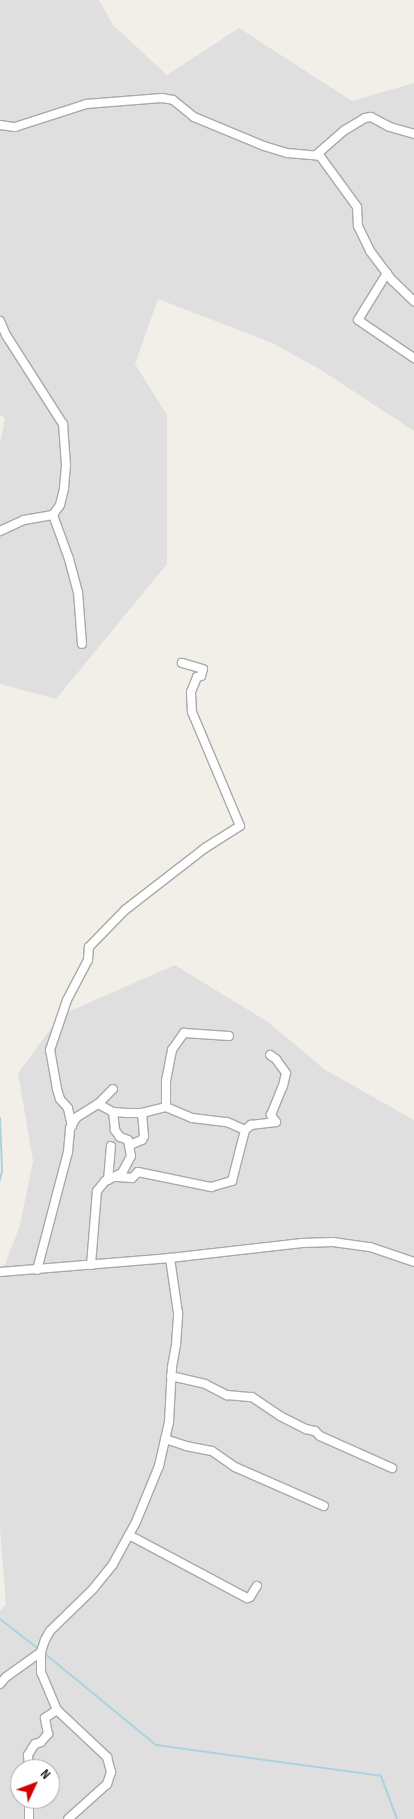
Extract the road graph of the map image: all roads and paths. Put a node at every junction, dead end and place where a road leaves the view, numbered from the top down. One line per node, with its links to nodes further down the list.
1 (0, 126): 3 (street)
2 (414, 134): 3 (street)
3 (316, 155): 4 (street)
4 (387, 273): 5 (street); 7 (street)
5 (414, 300)
6 (0, 321): 8 (street)
7 (414, 358)
8 (53, 515): 9 (street); 10 (street)
9 (0, 531)
10 (82, 644)
11 (182, 663): 19 (street)
12 (229, 1036): 16 (street)
13 (270, 1056): 20 (street)
14 (113, 1089): 15 (street)
15 (98, 1104): 17 (street); 19 (street)
16 (166, 1107): 18 (street); 20 (street)
17 (113, 1112): 18 (street); 22 (street)
18 (142, 1113): 22 (street)
19 (72, 1126): 28 (street)
20 (245, 1130): 23 (street)
21 (111, 1146): 24 (street)
22 (130, 1146): 23 (street)
23 (117, 1177): 24 (street)
24 (108, 1180): 27 (street)
25 (170, 1258): 26 (street); 27 (street); 30 (street)
26 (414, 1262)
27 (91, 1266): 28 (street)
28 (37, 1270): 29 (street)
29 (0, 1272)
30 (172, 1376): 31 (street); 32 (street)
31 (165, 1439): 33 (street); 34 (street)
32 (392, 1468)
33 (324, 1506)
34 (129, 1535): 35 (street); 36 (street)
35 (257, 1586)
36 (41, 1652): 37 (street); 38 (street)
37 (0, 1684)
38 (57, 1710): 39 (street); 40 (street)
39 (28, 1759)
40 (68, 1819)

